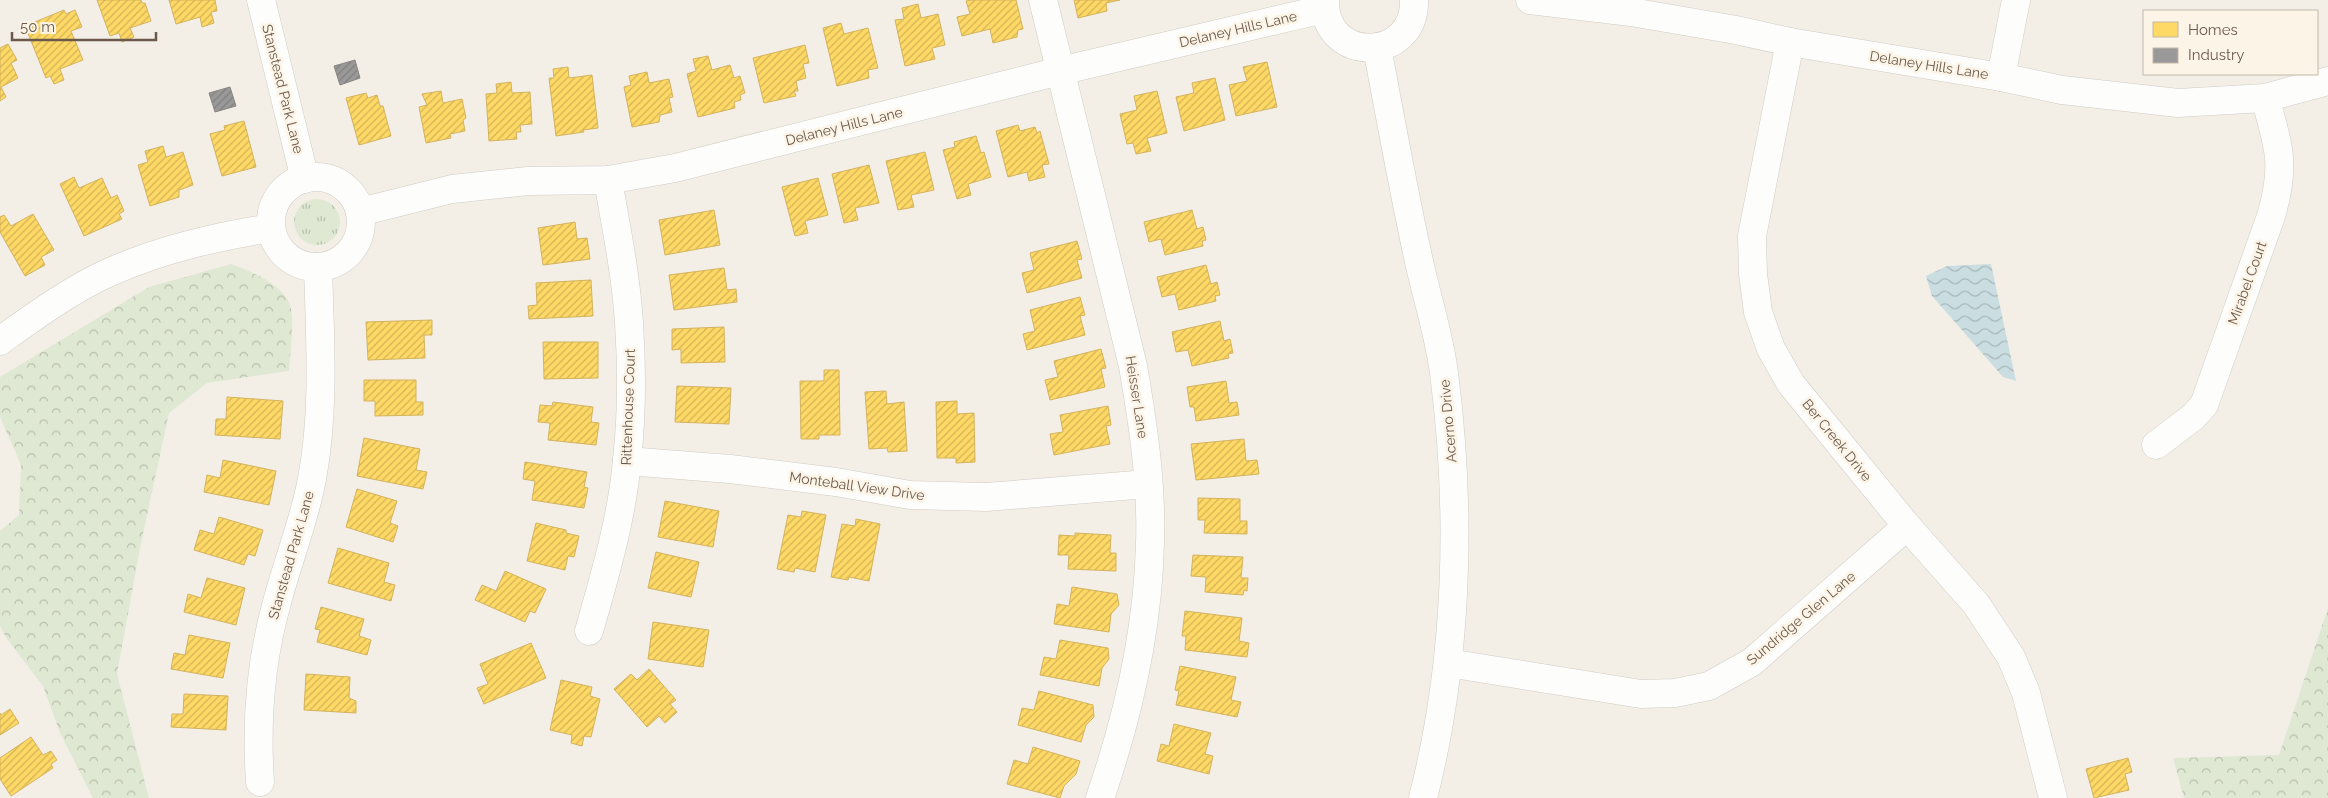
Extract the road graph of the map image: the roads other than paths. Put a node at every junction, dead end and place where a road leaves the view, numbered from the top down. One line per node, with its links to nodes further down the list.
1 (261, 0): 13 (street, Stanstead Park Lane)
2 (1043, 0): 9 (street, Heisser Lane)
3 (1414, 0): 8 (street)
4 (1530, 0): 7 (street, Delaney Hills Lane)
5 (2016, 0): 10 (street)
6 (1324, 4): 8 (street); 9 (street, Delaney Hills Lane)
7 (1790, 42): 10 (street, Delaney Hills Lane); 22 (street, Ber Creek Drive)
8 (1377, 47): 24 (street, Acerno Drive)
9 (1060, 71): 14 (street, Delaney Hills Lane); 21 (street, Heisser Lane)
10 (2001, 77): 12 (street, Delaney Hills Lane)
11 (2328, 82): 12 (street, Delaney Hills Lane)
12 (2264, 98): 19 (street, Mirabel Court)
13 (305, 179): 15 (street); 16 (street)
14 (608, 180): 15 (street, Delaney Hills Lane); 20 (street, Rittenhouse Court)
15 (360, 212): 17 (street)
16 (271, 228): 17 (street); 18 (street)
17 (318, 267): 25 (street, Stanstead Park Lane)
18 (0, 341)
19 (2156, 445)
20 (627, 461): 21 (street, Monteball View Drive); 23 (street, Rittenhouse Court)
21 (1148, 484): 26 (street, Heisser Lane)
22 (1907, 526): 24 (street, Sundridge Glen Lane); 28 (street, Ber Creek Drive)
23 (589, 631)
24 (1448, 663): 27 (street, Acerno Drive)
25 (260, 782)
26 (1100, 798)
27 (1423, 798)
28 (2053, 798)

